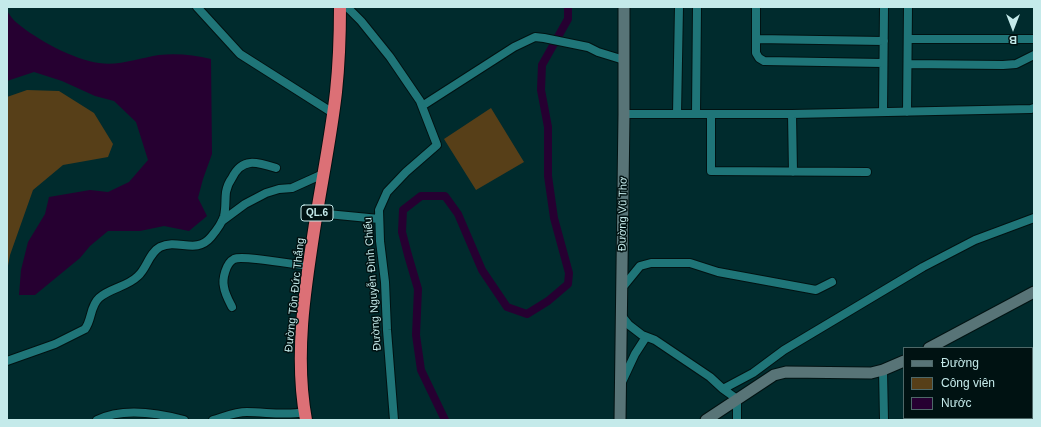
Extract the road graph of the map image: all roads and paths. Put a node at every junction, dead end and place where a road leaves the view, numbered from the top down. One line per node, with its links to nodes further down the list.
1 (197, 7): 22 (street)
2 (340, 7): 22 (highway, Đường Tôn Đức Thắng / QL.6)
3 (347, 7): 18 (street, Đường Nguyễn Đình Chiểu)
4 (624, 7): 15 (main road, Đường Vũ Thơ)
5 (679, 7): 24 (street)
6 (696, 7): 25 (street)
7 (756, 7): 10 (street)
8 (884, 7): 13 (street)
9 (908, 7): 11 (street)
10 (756, 39): 13 (street); 16 (street)
11 (908, 39): 12 (street); 17 (street)
12 (1034, 39)
13 (884, 41): 16 (street)
14 (1034, 55): 17 (street)
15 (624, 60): 18 (street); 23 (main road, Đường Vũ Thơ)
16 (883, 63): 20 (street)
17 (908, 64): 21 (street)
18 (422, 106): 34 (street, Đường Nguyễn Đình Chiểu)
19 (1034, 108): 21 (street)
20 (883, 112): 21 (street); 27 (street)
21 (907, 112)
22 (333, 113): 31 (highway, Đường Tôn Đức Thắng / QL.6)
23 (624, 114): 24 (street); 38 (main road, Đường Vũ Thơ)
24 (677, 114): 25 (street)
25 (696, 114): 26 (street)
26 (712, 114): 27 (street); 29 (street)
27 (792, 114): 29 (street)
28 (276, 168): 35 (street)
29 (793, 172): 30 (street)
30 (867, 172)
31 (323, 174): 32 (highway, Đường Tôn Đức Thắng / QL.6); 35 (street)
32 (317, 213): 34 (street); 36 (highway, Đường Tôn Đức Thắng / QL.6)
33 (1034, 218): 48 (street)
34 (379, 219): 54 (street, Đường Nguyễn Đình Chiểu)
35 (222, 221): 44 (street)
36 (309, 266): 40 (street); 50 (highway, Đường Tôn Đức Thắng / QL.6)
37 (832, 282): 38 (street)
38 (622, 288): 41 (main road, Đường Vũ Thơ)
39 (1034, 292): 43 (main road)
40 (232, 307)
41 (622, 315): 42 (street); 47 (main road, Đường Vũ Thơ)
42 (646, 337): 47 (street); 48 (street)
43 (931, 347)
44 (7, 361)
45 (903, 361): 46 (main road)
46 (883, 370): 49 (main road); 58 (street)
47 (620, 386): 55 (main road, Đường Vũ Thơ)
48 (723, 389): 49 (street)
49 (737, 399): 56 (main road); 57 (street)
50 (305, 416): 53 (street)
51 (97, 420): 52 (street)
52 (184, 420)
53 (213, 420)
54 (394, 420)
55 (620, 420)
56 (706, 420)
57 (737, 420)
58 (884, 420)

